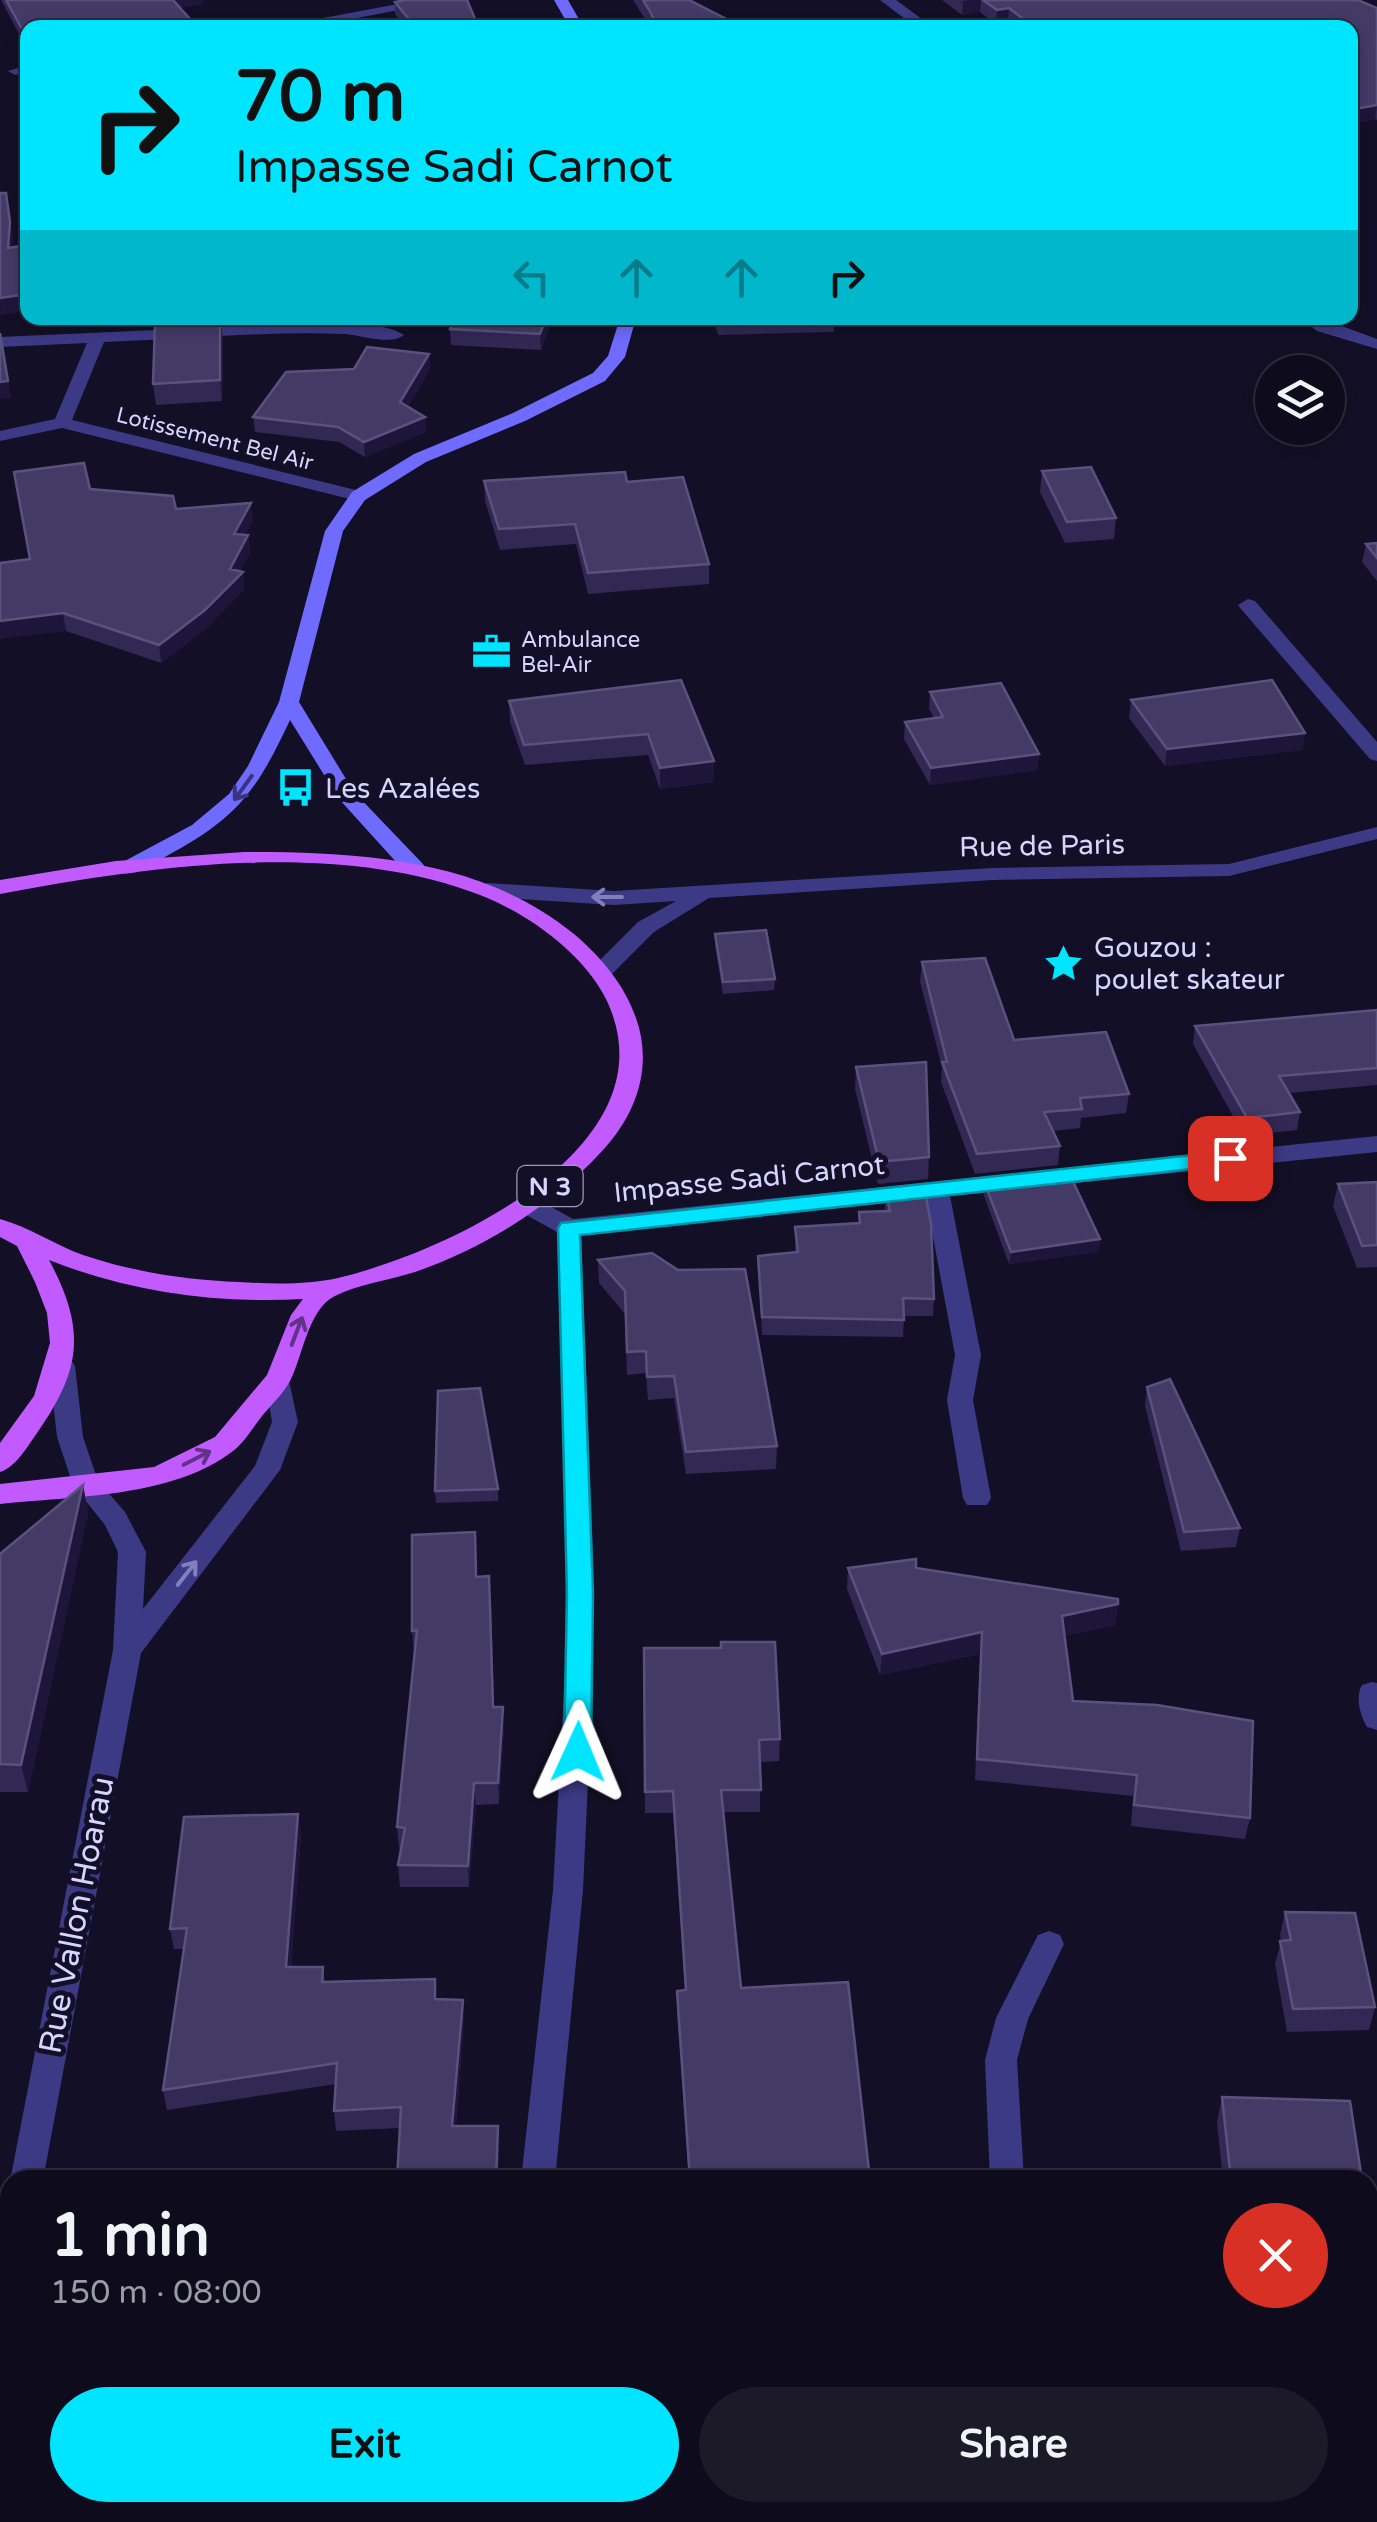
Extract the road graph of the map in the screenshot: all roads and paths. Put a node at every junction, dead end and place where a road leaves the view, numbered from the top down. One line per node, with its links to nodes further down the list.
1 (444, 0): 3 (street)
2 (887, 0): 4 (street)
3 (325, 20)
4 (916, 20)
5 (626, 325): 13 (main road)
6 (1320, 325): 10 (street)
7 (396, 335): 8 (street)
8 (98, 337): 9 (street); 11 (street)
9 (0, 342)
10 (1377, 344)
11 (62, 423): 12 (street, Lotissement Bel Air); 13 (street, Lotissement Bel Air)
12 (0, 436)
13 (358, 496): 15 (main road)
14 (1248, 604): 16 (street)
15 (289, 702): 18 (main road, one-way to 18); 19 (main road)
16 (1377, 755)
17 (1377, 833): 22 (street, Rue de Paris)
18 (129, 868): 19 (main road, N 3); 20 (main road, N 3)
19 (415, 869): 21 (main road, N 3)
20 (0, 887)
21 (488, 890): 22 (street, Rue de Paris, one-way to 21); 23 (main road, N 3)
22 (704, 893): 23 (street, Rue de Paris)
23 (602, 971): 26 (main road, N 3)
24 (1377, 1144): 25 (street, Impasse Sadi Carnot)
25 (936, 1187): 28 (street, Impasse Sadi Carnot); 36 (street)
26 (528, 1205): 28 (street); 30 (main road, N 3)
27 (0, 1227): 29 (main road, N 3)
28 (569, 1228): 40 (street)
29 (28, 1243): 30 (main road, N 3); 31 (main road)
30 (324, 1289): 32 (main road, one-way to 30)
31 (62, 1366): 33 (main road); 34 (street, Rue Vallon Hoarau)
32 (278, 1379): 34 (main road, one-way to 32); 37 (street, Rue Vallon Hoarau, one-way to 32)
33 (0, 1462)
34 (86, 1485): 35 (main road); 37 (street, Rue Vallon Hoarau)
35 (0, 1494)
36 (978, 1498)
37 (127, 1650): 39 (street, Rue Vallon Hoarau)
38 (1050, 1944): 41 (street)
39 (28, 2170)
40 (539, 2170)
41 (1006, 2170)

